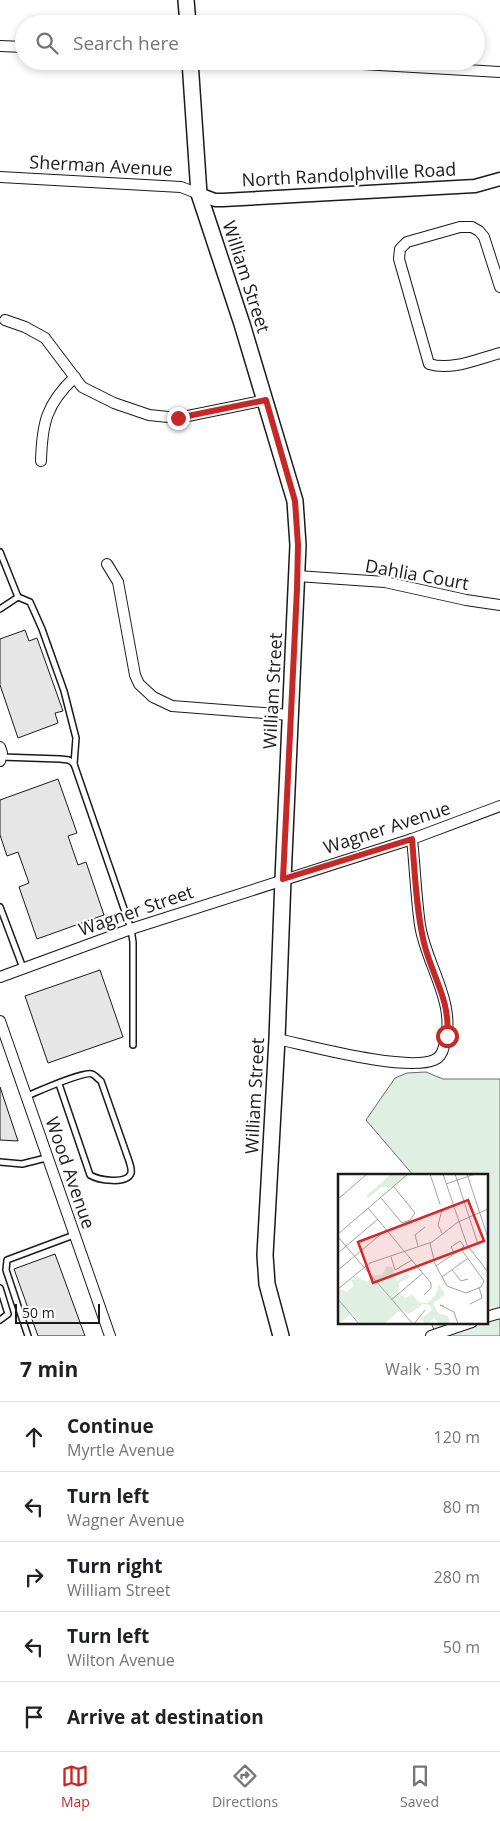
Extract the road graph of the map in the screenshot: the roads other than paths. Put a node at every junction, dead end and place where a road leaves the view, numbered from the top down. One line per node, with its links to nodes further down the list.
1 (186, 0): 2 (main road)
2 (187, 15)
3 (0, 46): 4 (street)
4 (15, 47)
5 (191, 70): 10 (main road, William Street)
6 (465, 70): 7 (street)
7 (500, 72)
8 (0, 177): 10 (street, Sherman Avenue)
9 (500, 179): 10 (street, North Randolphville Road)
10 (199, 194): 16 (main road, William Street)
11 (498, 272): 12 (street); 14 (street)
12 (500, 287)
13 (5, 320): 15 (street)
14 (500, 353)
15 (75, 377): 16 (street); 17 (street)
16 (266, 400): 20 (main road, William Street)
17 (41, 461)
18 (0, 552): 21 (lane)
19 (107, 564): 24 (street)
20 (297, 576): 22 (street, Dahlia Court); 24 (main road, William Street)
21 (18, 597): 23 (lane); 26 (lane)
22 (500, 605)
23 (0, 608)
24 (290, 715): 29 (main road, William Street)
25 (0, 755): 26 (lane)
26 (74, 764): 31 (lane)
27 (500, 806): 28 (street, Wagner Avenue)
28 (412, 839): 29 (street, Wagner Avenue); 35 (street)
29 (283, 879): 31 (street, Wagner Street); 35 (main road, William Street)
30 (0, 907): 32 (lane)
31 (131, 929): 32 (street, Wagner Street); 36 (lane)
32 (23, 968): 33 (street, Wagner Street)
33 (0, 977)
34 (0, 1021): 38 (street, Wood Avenue)
35 (277, 1039): 49 (main road, William Street)
36 (133, 1045)
37 (59, 1084): 37 (lane); 38 (lane)
38 (27, 1096): 39 (street, Wood Avenue)
39 (46, 1158): 40 (lane); 41 (street, Wood Avenue)
40 (0, 1162)
41 (74, 1235): 47 (lane); 48 (street, Wood Avenue)
42 (0, 1288): 45 (lane)
43 (500, 1312): 44 (street)
44 (488, 1316)
45 (0, 1320)
46 (466, 1324): 50 (street)
47 (28, 1336)
48 (110, 1336)
49 (281, 1336)
50 (432, 1336)

